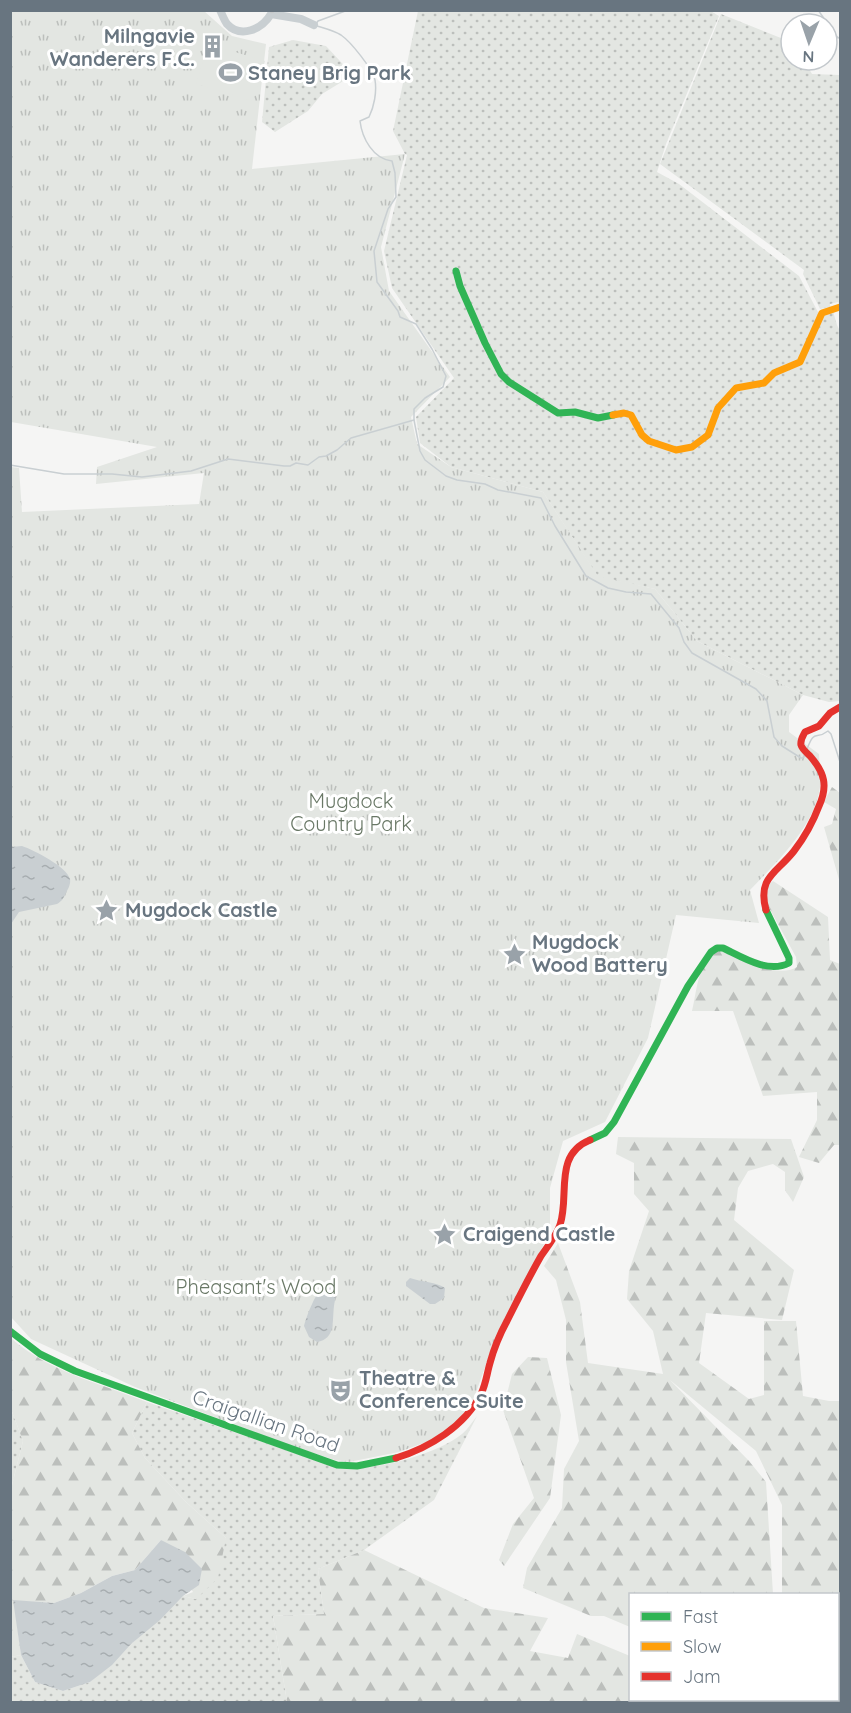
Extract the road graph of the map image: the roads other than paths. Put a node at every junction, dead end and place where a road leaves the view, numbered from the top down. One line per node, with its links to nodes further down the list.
1 (456, 271): 2 (street)
2 (840, 307)
3 (840, 707): 4 (street, Craigallian Road)
4 (10, 1331)

